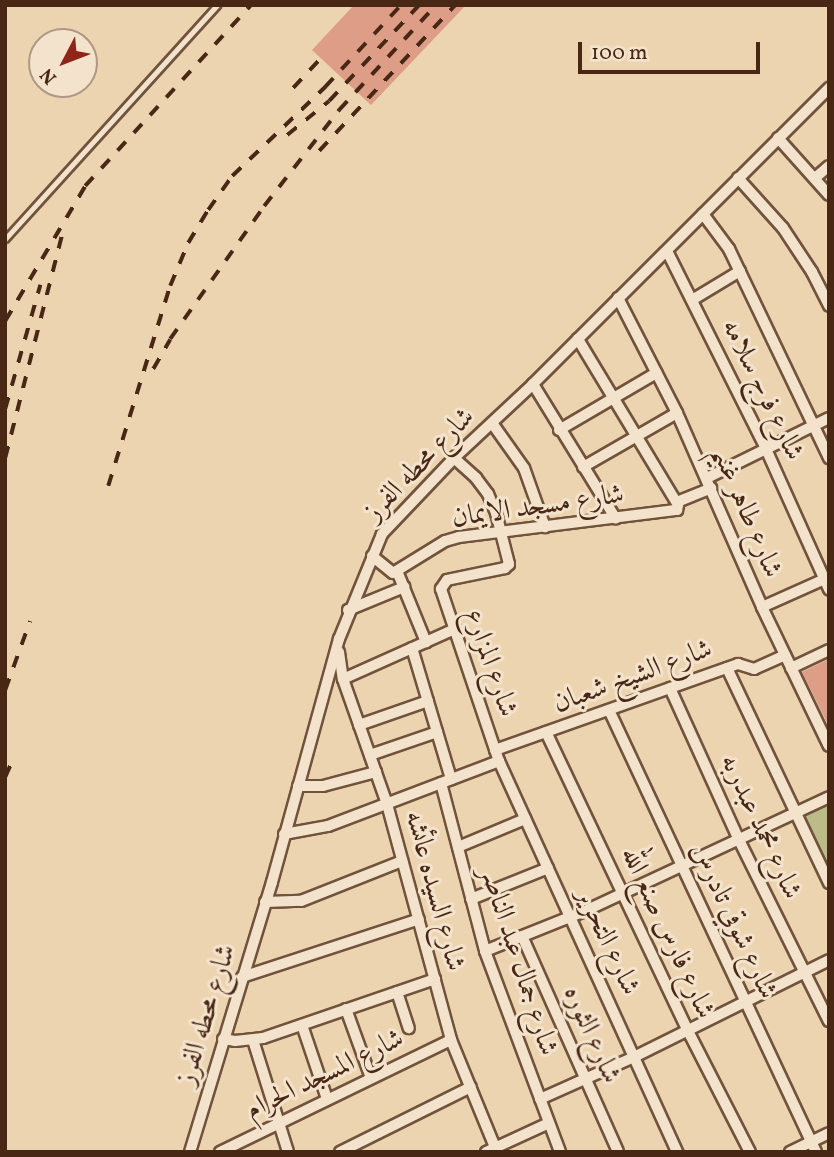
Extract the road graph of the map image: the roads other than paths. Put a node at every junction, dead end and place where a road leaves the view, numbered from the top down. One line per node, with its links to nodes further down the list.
1 (217, 5): 9 (lane)
2 (826, 96): 3 (street, شارع محطه الفرز)
3 (778, 138): 5 (street, شارع محطه الفرز); 6 (street)
4 (829, 166): 6 (street)
5 (738, 178): 8 (street, شارع محطه الفرز); 14 (street)
6 (815, 178): 7 (street)
7 (829, 195)
8 (703, 214): 10 (street, شارع محطه الفرز); 11 (street)
9 (5, 239)
10 (667, 251): 12 (street, شارع محطه الفرز); 13 (street, شارع فرج سلامه)
11 (740, 271): 13 (street); 22 (street)
12 (618, 298): 15 (street, شارع محطه الفرز); 16 (street, شارع طاهر غنيم)
13 (692, 300): 25 (street, شارع فرج سلامه)
14 (829, 306)
15 (578, 339): 17 (street, شارع محطه الفرز); 18 (street)
16 (656, 373): 18 (street); 19 (street, شارع طاهر غنيم)
17 (533, 384): 21 (street, شارع محطه الفرز); 23 (street)
18 (614, 396): 23 (street); 24 (street)
19 (677, 413): 24 (street); 29 (street, شارع طاهر غنيم)
20 (829, 418): 22 (street, شارع مسجد الايمان)
21 (492, 423): 26 (street, شارع محطه الفرز); 32 (street)
22 (812, 425): 25 (street, شارع مسجد الايمان); 27 (street)
23 (559, 430): 28 (street)
24 (636, 435): 28 (street); 30 (street)
25 (766, 449): 29 (street, شارع مسجد الايمان); 36 (street, شارع فرج سلامه)
26 (454, 458): 33 (street); 34 (street, شارع محطه الفرز)
27 (829, 458)
28 (583, 467): 31 (street)
29 (709, 483): 30 (street, شارع مسجد الايمان); 38 (street, شارع طاهر غنيم)
30 (678, 504): 31 (street, شارع مسجد الايمان)
31 (616, 519): 32 (street, شارع مسجد الايمان)
32 (545, 527): 33 (street, شارع مسجد الايمان)
33 (502, 532): 35 (street, شارع مسجد الايمان); 40 (street, شارع المزارع)
34 (372, 556): 35 (street); 39 (street, شارع محطه الفرز)
35 (397, 571): 37 (street)
36 (827, 582): 38 (street)
37 (404, 587): 39 (street); 42 (street)
38 (762, 607): 45 (street, شارع طاهر غنيم)
39 (348, 610): 41 (street, شارع محطه الفرز)
40 (455, 629): 42 (street); 57 (street, شارع المزارع)
41 (339, 639): 48 (street, شارع السيده عائشه); 60 (street, شارع محطه الفرز)
42 (426, 642): 43 (street)
43 (412, 648): 48 (street); 50 (street, شارع جمال عبد الناصر)
44 (829, 650): 47 (street)
45 (785, 655): 46 (street, شارع الشيخ شعبان); 47 (street, شارع طاهر غنيم)
46 (727, 668): 49 (street, شارع الشيخ شعبان); 63 (street)
47 (791, 668): 55 (street, شارع طاهر غنيم)
48 (343, 679): 52 (street, شارع السيده عائشه)
49 (670, 688): 51 (street, شارع الشيخ شعبان); 66 (street, شارع محمد عبدربه)
50 (428, 701): 52 (street); 53 (street, شارع جمال عبد الناصر)
51 (609, 710): 54 (street, شارع الشيخ شعبان); 69 (street, شارع شوقي تادرس)
52 (359, 725): 56 (street, شارع السيده عائشه)
53 (437, 732): 56 (street); 59 (street, شارع جمال عبد الناصر)
54 (546, 732): 57 (street, شارع الشيخ شعبان); 72 (street, شارع فارس صنع الله)
55 (829, 746)
56 (370, 755): 58 (street, شارع السيده عائشه)
57 (497, 755): 59 (street, شارع الشيخ شعبان); 64 (street, شارع التحرير)
58 (376, 772): 60 (street); 62 (street, شارع السيده عائشه)
59 (446, 781): 62 (street, شارع الشيخ شعبان); 67 (street, شارع جمال عبد الناصر)
60 (298, 786): 65 (street, شارع محطه الفرز)
61 (829, 797): 63 (street)
62 (387, 804): 65 (street, شارع الشيخ شعبان); 68 (street, شارع السيده عائشه)
63 (795, 813): 66 (street); 71 (street)
64 (525, 819): 67 (street); 70 (street, شارع التحرير)
65 (284, 834): 74 (street, شارع محطه الفرز)
66 (739, 840): 69 (street); 80 (street, شارع محمد عبدربه)
67 (458, 847): 73 (street, شارع جمال عبد الناصر)
68 (402, 861): 74 (street); 76 (street, شارع السيده عائشه)
69 (682, 865): 72 (street); 84 (street, شارع شوقي تادرس)
70 (548, 868): 73 (street); 75 (street, شارع التحرير)
71 (829, 883)
72 (623, 893): 75 (street); 89 (street, شارع فارس صنع الله)
73 (471, 899): 78 (street, شارع جمال عبد الناصر)
74 (265, 902): 81 (street, شارع محطه الفرز)
75 (570, 917): 77 (street); 93 (street, شارع التحرير)
76 (419, 919): 81 (street); 82 (street, شارع السيده عائشه)
77 (522, 936): 78 (street); 95 (street, شارع الثوره)
78 (485, 951): 98 (street, شارع جمال عبد الناصر)
79 (829, 960): 80 (street)
80 (805, 972): 84 (street); 86 (street, شارع محمد عبدربه)
81 (242, 977): 90 (street, شارع محطه الفرز)
82 (435, 979): 83 (street); 92 (street, شارع السيده عائشه)
83 (397, 992): 85 (street); 88 (street)
84 (745, 1002): 89 (street); 102 (street, شارع شوقي تادرس)
85 (346, 1009): 87 (street); 94 (street)
86 (829, 1021)
87 (302, 1025): 91 (street); 97 (street)
88 (409, 1028)
89 (688, 1031): 93 (street); 111 (street, شارع فارس صنع الله)
90 (223, 1039): 91 (street); 104 (street, شارع محطه الفرز)
91 (253, 1040): 99 (street)
92 (451, 1040): 94 (street, شارع المسجد الحرام); 96 (street, شارع السيده عائشه)
93 (634, 1057): 95 (street); 110 (street, شارع التحرير)
94 (371, 1078): 97 (street, شارع المسجد الحرام)
95 (586, 1079): 98 (street); 109 (street, شارع الثوره)
96 (471, 1087): 103 (street, شارع السيده عائشه); 107 (street)
97 (327, 1099): 99 (street, شارع المسجد الحرام)
98 (540, 1099): 100 (street, شارع جمال عبد الناصر)
99 (277, 1122): 105 (street, شارع المسجد الحرام); 106 (street)
100 (549, 1123): 103 (street); 108 (street, شارع جمال عبد الناصر)
101 (829, 1133): 102 (street)
102 (813, 1147): 112 (street)
103 (493, 1150)
104 (190, 1152)
105 (220, 1152)
106 (288, 1152)
107 (340, 1152)
108 (560, 1152)
109 (618, 1152)
110 (677, 1152)
111 (750, 1152)
112 (790, 1152)

